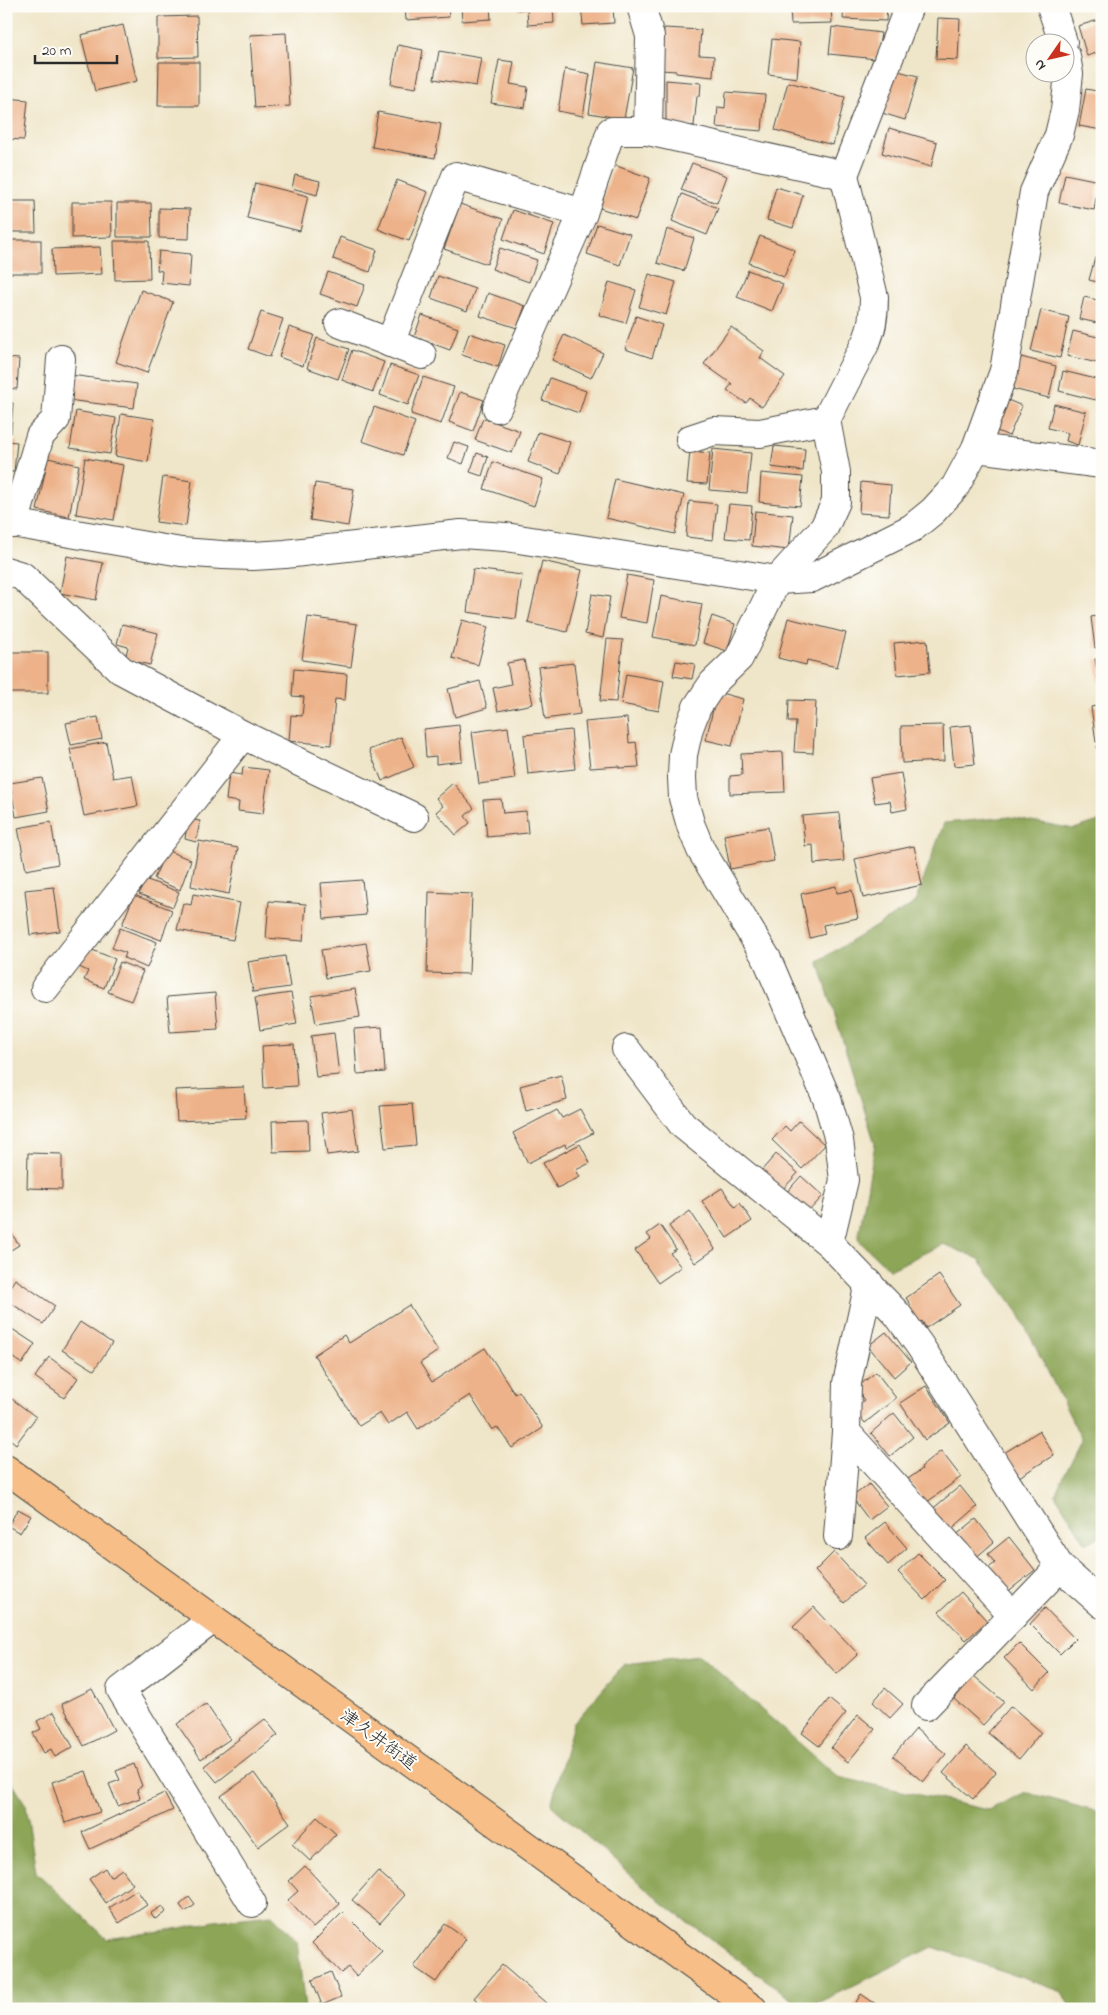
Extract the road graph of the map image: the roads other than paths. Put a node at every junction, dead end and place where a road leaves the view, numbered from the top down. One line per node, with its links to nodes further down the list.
1 (641, 6): 6 (street)
2 (909, 6): 7 (street)
3 (1051, 6): 4 (street)
4 (1060, 32)
5 (1068, 82): 16 (street)
6 (648, 131): 7 (street); 8 (street)
7 (844, 176): 14 (street)
8 (583, 213): 10 (street); 13 (street)
9 (339, 323): 10 (street)
10 (390, 343): 11 (street)
11 (422, 355)
12 (61, 359): 18 (street)
13 (497, 408)
14 (826, 420): 15 (street); 20 (street)
15 (690, 439)
16 (976, 448): 17 (street); 20 (street)
17 (1102, 464)
18 (10, 523): 20 (street)
19 (6, 571): 21 (street)
20 (777, 580): 25 (street)
21 (243, 735): 22 (street); 23 (street)
22 (414, 817)
23 (45, 988)
24 (626, 1049): 25 (street)
25 (829, 1243): 26 (street)
26 (869, 1283): 27 (street); 30 (street)
27 (846, 1432): 29 (street); 32 (street)
28 (6, 1469): 33 (highway, 津久井街道)
29 (838, 1536)
30 (1060, 1567): 31 (street); 32 (street)
31 (1102, 1604)
32 (1013, 1616): 34 (street)
33 (213, 1619): 35 (street); 36 (highway, 津久井街道)
34 (926, 1706)
35 (252, 1903)
36 (753, 2009)

